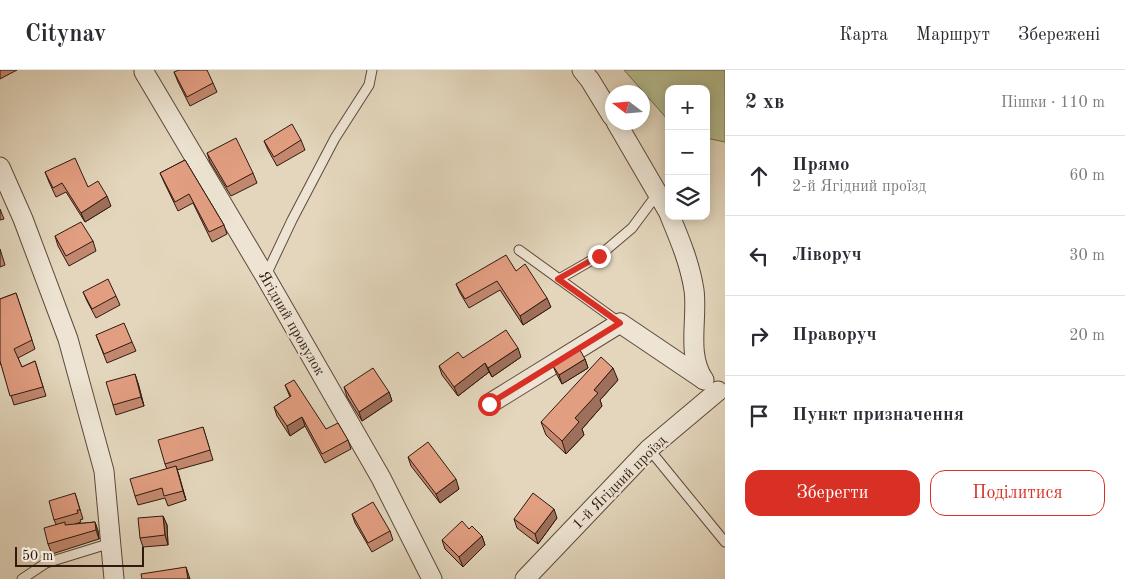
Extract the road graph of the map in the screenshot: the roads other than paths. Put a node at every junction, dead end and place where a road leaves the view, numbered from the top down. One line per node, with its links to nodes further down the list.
1 (372, 70): 11 (lane)
2 (582, 70): 4 (street)
3 (144, 72): 11 (street, Ягідний провулок)
4 (605, 105)
5 (621, 130): 7 (street)
6 (0, 167): 19 (street)
7 (658, 194): 8 (street); 12 (lane)
8 (665, 206)
9 (672, 220): 14 (street)
10 (519, 250): 12 (lane)
11 (265, 276): 22 (street, Ягідний провулок)
12 (558, 279): 13 (lane)
13 (620, 323): 14 (street); 16 (street)
14 (703, 379): 15 (street)
15 (722, 394): 17 (street, 1-й Ягідний проїзд)
16 (489, 404)
17 (648, 449): 18 (lane); 23 (street, 1-й Ягідний проїзд)
18 (725, 542)
19 (110, 543): 20 (lane); 21 (street)
20 (22, 579)
21 (114, 579)
22 (432, 579)
23 (525, 579)

